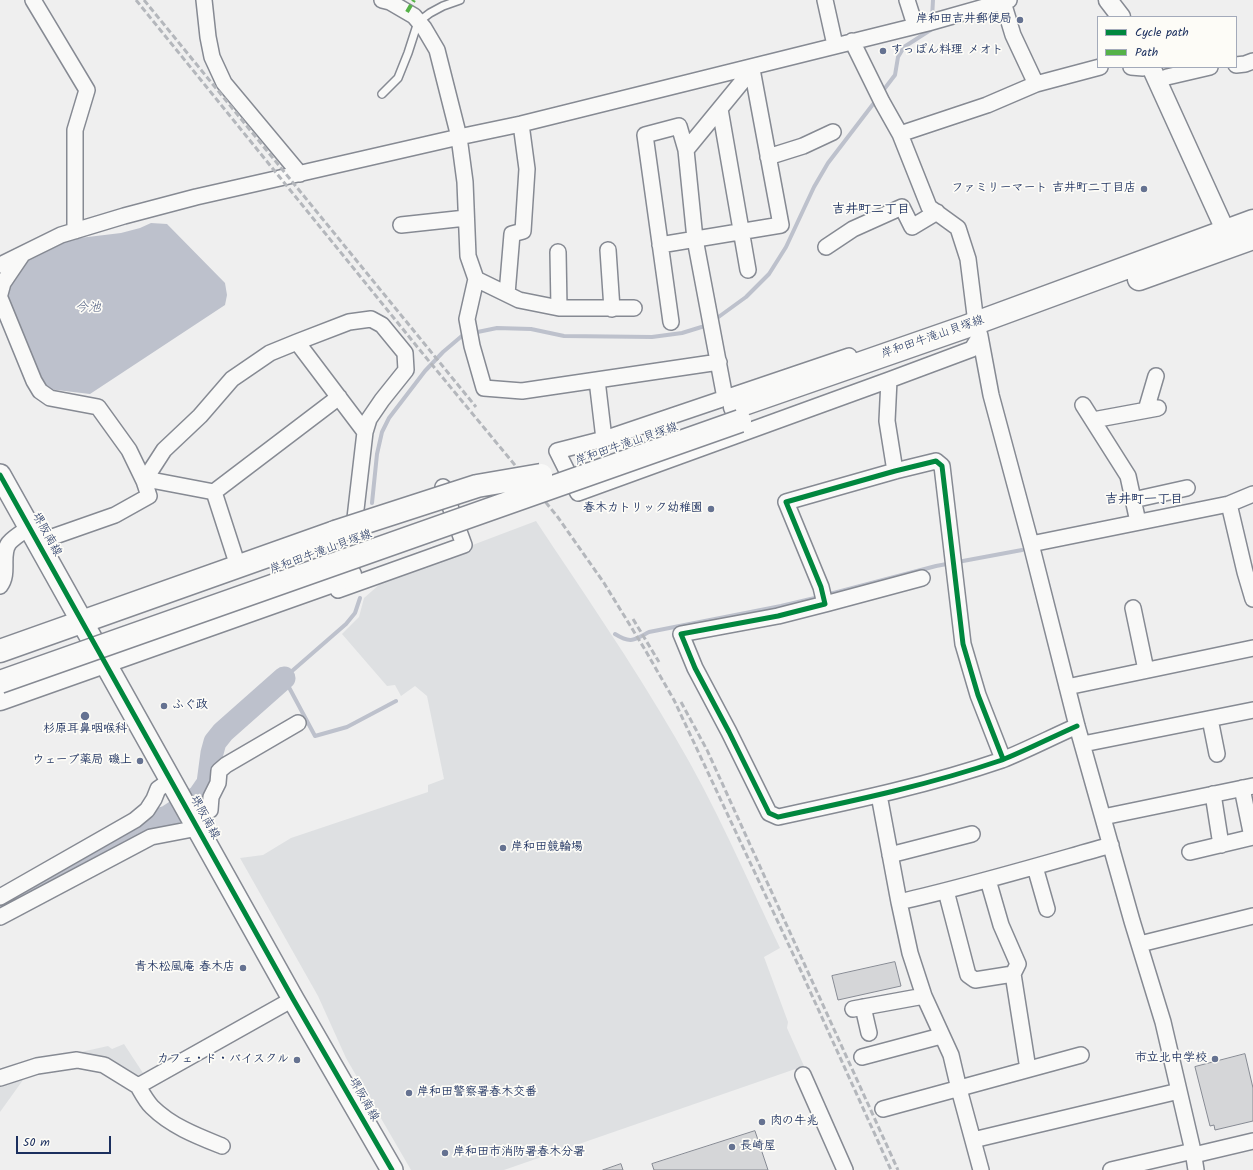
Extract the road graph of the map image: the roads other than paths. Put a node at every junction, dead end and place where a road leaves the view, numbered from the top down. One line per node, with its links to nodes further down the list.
1 (34, 0): 34 (street)
2 (204, 0): 29 (street)
3 (382, 0): 10 (street)
4 (460, 0): 10 (lane)
5 (825, 0): 13 (street)
6 (907, 0): 11 (street)
7 (1108, 0): 9 (street)
8 (1006, 1): 11 (street); 20 (street)
9 (1120, 16)
10 (418, 22): 21 (lane); 26 (street)
11 (915, 26): 12 (street)
12 (852, 41): 13 (street); 25 (street)
13 (834, 45): 16 (street)
14 (1253, 61): 15 (street)
15 (1237, 65)
16 (753, 68): 22 (street); 23 (street); 28 (street)
17 (1097, 68): 20 (street)
18 (1206, 68): 19 (street)
19 (1154, 74): 37 (street)
20 (1036, 84): 25 (street)
21 (382, 94)
22 (720, 109): 27 (street); 35 (street)
23 (521, 124): 26 (street); 48 (street)
24 (833, 132): 28 (street)
25 (900, 134): 30 (street)
26 (459, 137): 29 (street); 31 (street)
27 (686, 150): 36 (street); 39 (street)
28 (768, 157): 35 (street)
29 (300, 174): 34 (street)
30 (937, 212): 40 (street); 54 (street)
31 (466, 218): 33 (street); 46 (street)
32 (1253, 221): 37 (main road, 岸和田牛滝山貝塚線)
33 (401, 225)
34 (75, 231): 43 (street)
35 (742, 231): 36 (street); 45 (street)
36 (695, 238): 39 (street); 56 (street)
37 (1229, 238): 38 (main road, 岸和田牛滝山貝塚線); 54 (main road, 岸和田牛滝山貝塚線)
38 (1253, 238)
39 (660, 245): 53 (street)
40 (826, 247)
41 (608, 250): 52 (street)
42 (558, 252): 50 (street)
43 (23, 255): 44 (street); 47 (street)
44 (0, 265)
45 (748, 270)
46 (476, 279): 48 (street); 58 (street)
47 (0, 294)
48 (507, 294): 50 (street)
49 (0, 298): 70 (street)
50 (559, 308): 52 (street)
51 (634, 308): 52 (street)
52 (612, 309)
53 (671, 322)
54 (978, 329): 59 (street); 62 (main road, 岸和田牛滝山貝塚線); 80 (street)
55 (297, 342): 60 (street); 64 (street); 70 (street)
56 (719, 362): 58 (street); 62 (street)
57 (1156, 376): 63 (street)
58 (597, 380): 66 (street)
59 (889, 380): 67 (street); 68 (street)
60 (338, 397): 64 (street); 73 (street)
61 (1083, 405): 63 (street)
62 (733, 408): 65 (street); 71 (main road, 岸和田牛滝山貝塚線)
63 (1093, 420): 75 (street)
64 (365, 432): 77 (street)
65 (619, 434): 66 (street); 68 (street)
66 (604, 440): 68 (street)
67 (895, 471): 85 (street); 102 (street)
68 (634, 473)
69 (1, 480): 79 (main road, 堺阪南線)
70 (144, 481): 73 (street); 79 (street)
71 (545, 482): 87 (main road, bridge); 90 (main road, bridge); 91 (main road, 岸和田牛滝山貝塚線, bridge); 93 (main road, 岸和田牛滝山貝塚線, bridge)
72 (1187, 488): 75 (street)
73 (214, 492): 81 (street)
74 (1253, 494): 76 (street)
75 (1133, 500): 78 (street)
76 (1229, 504): 78 (street); 84 (street)
77 (355, 518): 81 (street); 90 (street)
78 (1138, 522): 80 (street)
79 (34, 535): 83 (street); 87 (main road, 堺阪南線)
80 (1031, 544): 94 (street)
81 (236, 560): 87 (street)
82 (922, 578): 85 (street)
83 (0, 586)
84 (1253, 599)
85 (825, 604): 106 (street)
86 (1133, 608): 92 (street)
87 (83, 622): 89 (main road); 90 (main road, 堺阪南線)
88 (1253, 648): 92 (street)
89 (0, 651)
90 (106, 662): 95 (main road); 103 (main road, 堺阪南線)
91 (0, 667)
92 (1146, 670): 94 (street)
93 (0, 682)
94 (1067, 687): 99 (street)
95 (0, 699)
96 (1253, 710): 97 (street)
97 (1210, 719): 100 (street); 101 (street)
98 (289, 724): 108 (street)
99 (1077, 726): 100 (street); 102 (street)
100 (1083, 744): 107 (street)
101 (1217, 754)
102 (1003, 759): 106 (street)
103 (173, 783): 108 (main road, 堺阪南線); 118 (street)
104 (1247, 787): 105 (street); 110 (street)
105 (1213, 794): 107 (street); 112 (street)
106 (879, 795): 114 (street)
107 (1103, 817): 111 (street)
108 (194, 821): 122 (street); 126 (main road, 堺阪南線)
109 (972, 834): 114 (street)
110 (1253, 837): 112 (street)
111 (1111, 845): 115 (street); 123 (street)
112 (1221, 845): 113 (street)
113 (1190, 852)
114 (890, 855): 119 (street)
115 (1035, 867): 116 (street); 120 (street)
116 (988, 880): 117 (street); 124 (street)
117 (946, 892): 119 (street); 124 (street)
118 (0, 897)
119 (898, 902): 125 (street)
120 (1047, 909)
121 (1253, 916): 123 (street)
122 (0, 918)
123 (1140, 944): 136 (street)
124 (1013, 974): 131 (street)
125 (924, 996): 127 (street); 128 (street)
126 (294, 999): 134 (street); 142 (main road, 堺阪南線)
127 (869, 1033)
128 (941, 1036): 130 (street); 135 (street)
129 (1081, 1055): 131 (street)
130 (862, 1057)
131 (1028, 1069): 135 (street)
132 (803, 1075): 143 (street)
133 (0, 1078): 134 (street)
134 (138, 1086): 140 (street)
135 (958, 1089): 137 (street); 138 (street)
136 (1179, 1090): 138 (street); 141 (street)
137 (883, 1109)
138 (973, 1140): 144 (street)
139 (1253, 1141): 141 (street)
140 (222, 1146)
141 (1193, 1153): 145 (street); 146 (street)
142 (392, 1170)
143 (845, 1170)
144 (981, 1170)
145 (1111, 1170)
146 (1196, 1170)

